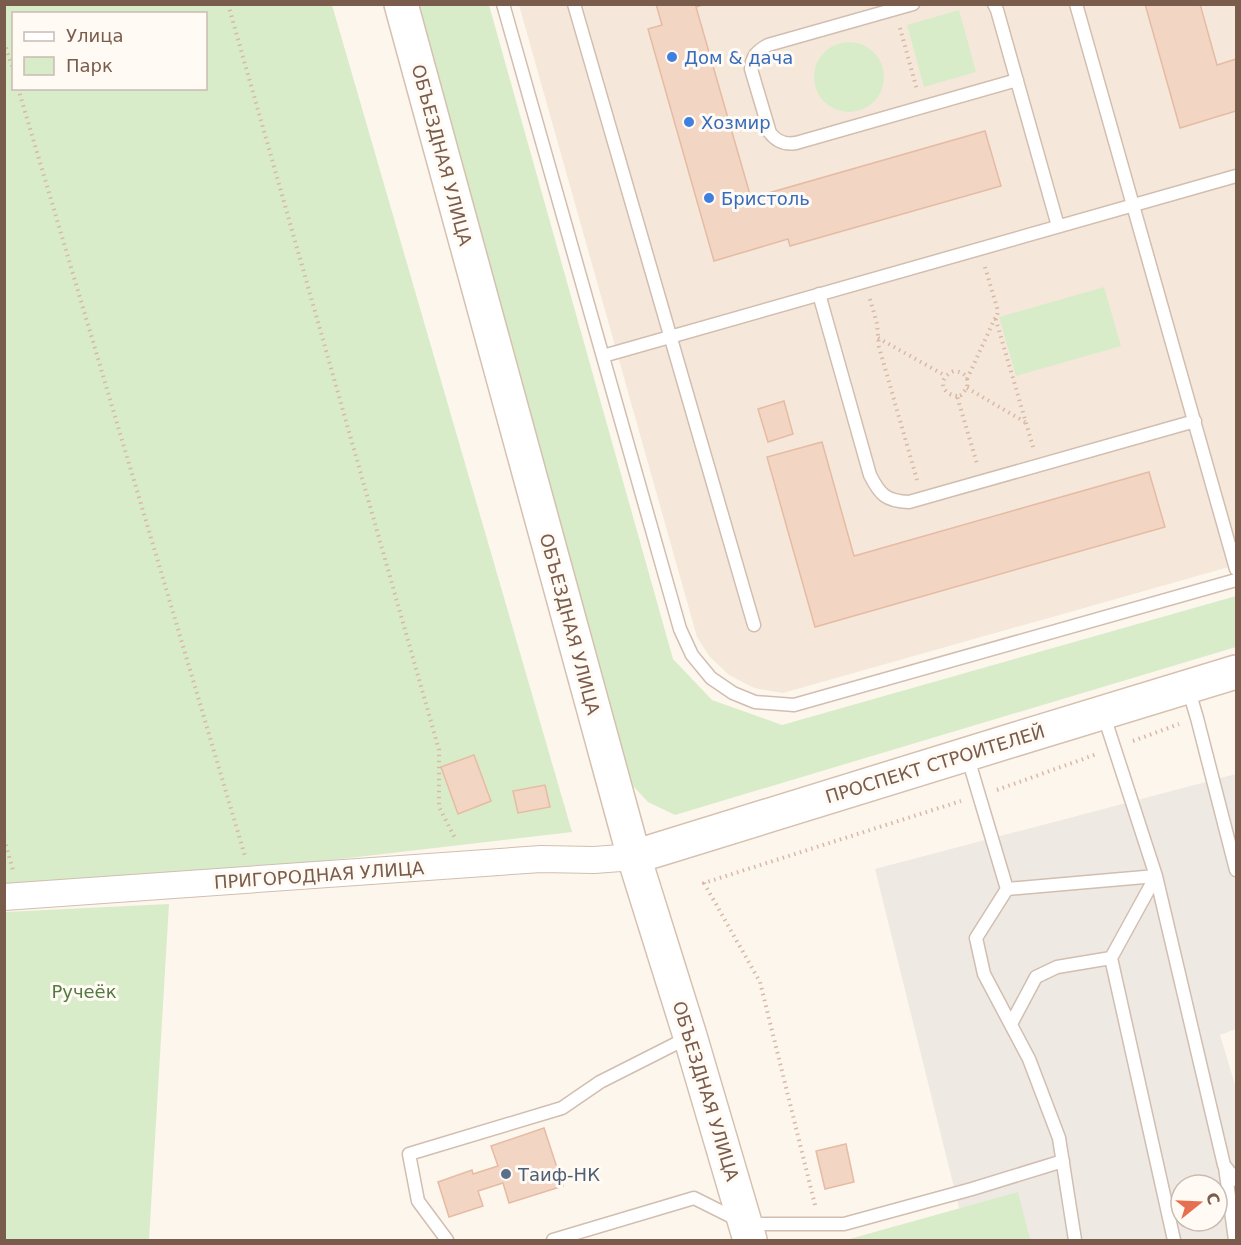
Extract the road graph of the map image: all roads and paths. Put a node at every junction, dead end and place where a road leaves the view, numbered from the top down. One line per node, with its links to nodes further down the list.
1 (228, 4): 41 (path)
2 (401, 4): 40 (main road, ОБЪЕЗДНАЯ УЛИЦА)
3 (502, 4): 23 (lane)
4 (574, 4): 21 (lane)
5 (913, 4): 8 (lane)
6 (994, 4): 11 (lane)
7 (1076, 4): 15 (lane)
8 (895, 10): 13 (path); 13 (lane)
9 (4, 42): 10 (path)
10 (12, 66)
11 (1017, 80): 13 (lane); 16 (lane)
12 (19, 90): 44 (path)
13 (922, 107)
14 (1236, 176): 15 (lane)
15 (1133, 205): 16 (lane); 28 (lane)
16 (1058, 226): 17 (lane)
17 (980, 249): 18 (lane); 20 (path)
18 (865, 281): 19 (lane); 22 (path)
19 (819, 294): 21 (lane); 32 (lane)
20 (997, 316): 25 (path); 29 (path)
21 (670, 337): 23 (lane); 35 (lane)
22 (877, 338): 24 (path); 32 (path)
23 (603, 356): 34 (lane)
24 (946, 376): 25 (path); 27 (path)
25 (967, 379): 26 (path)
26 (967, 388): 27 (path); 29 (path)
27 (957, 396): 31 (path)
28 (1195, 421): 30 (lane); 33 (lane)
29 (1025, 422): 30 (path)
30 (1038, 465): 31 (lane)
31 (982, 482): 32 (lane)
32 (922, 499)
33 (1236, 569)
34 (1236, 580)
35 (754, 625)
36 (1236, 672): 37 (main road, ПРОСПЕКТ СТРОИТЕЛЕЙ)
37 (1188, 687): 38 (main road, ПРОСПЕКТ СТРОИТЕЛЕЙ); 42 (lane)
38 (1103, 713): 39 (main road, ПРОСПЕКТ СТРОИТЕЛЕЙ); 43 (lane)
39 (967, 755): 40 (main road, ПРОСПЕКТ СТРОИТЕЛЕЙ); 46 (lane)
40 (634, 857): 41 (street, ПРИГОРОДНАЯ УЛИЦА); 50 (main road, ОБЪЕЗДНАЯ УЛИЦА)
41 (467, 864): 44 (street, ПРИГОРОДНАЯ УЛИЦА)
42 (1236, 870)
43 (1156, 876): 46 (lane); 48 (lane); 52 (lane)
44 (252, 879): 47 (street, ПРИГОРОДНАЯ УЛИЦА)
45 (704, 883): 54 (path)
46 (1007, 889): 49 (lane)
47 (4, 897)
48 (1111, 958): 49 (lane); 59 (lane)
49 (1011, 1024): 51 (lane)
50 (690, 1036): 55 (main road, ОБЪЕЗДНАЯ УЛИЦА); 56 (lane)
51 (1063, 1161): 54 (lane); 58 (lane)
52 (1224, 1165): 53 (lane); 60 (lane)
53 (1236, 1180)
54 (820, 1224): 55 (lane)
55 (745, 1232): 57 (lane)
56 (447, 1240)
57 (553, 1240)
58 (1075, 1240)
59 (1174, 1240)
60 (1235, 1240)

